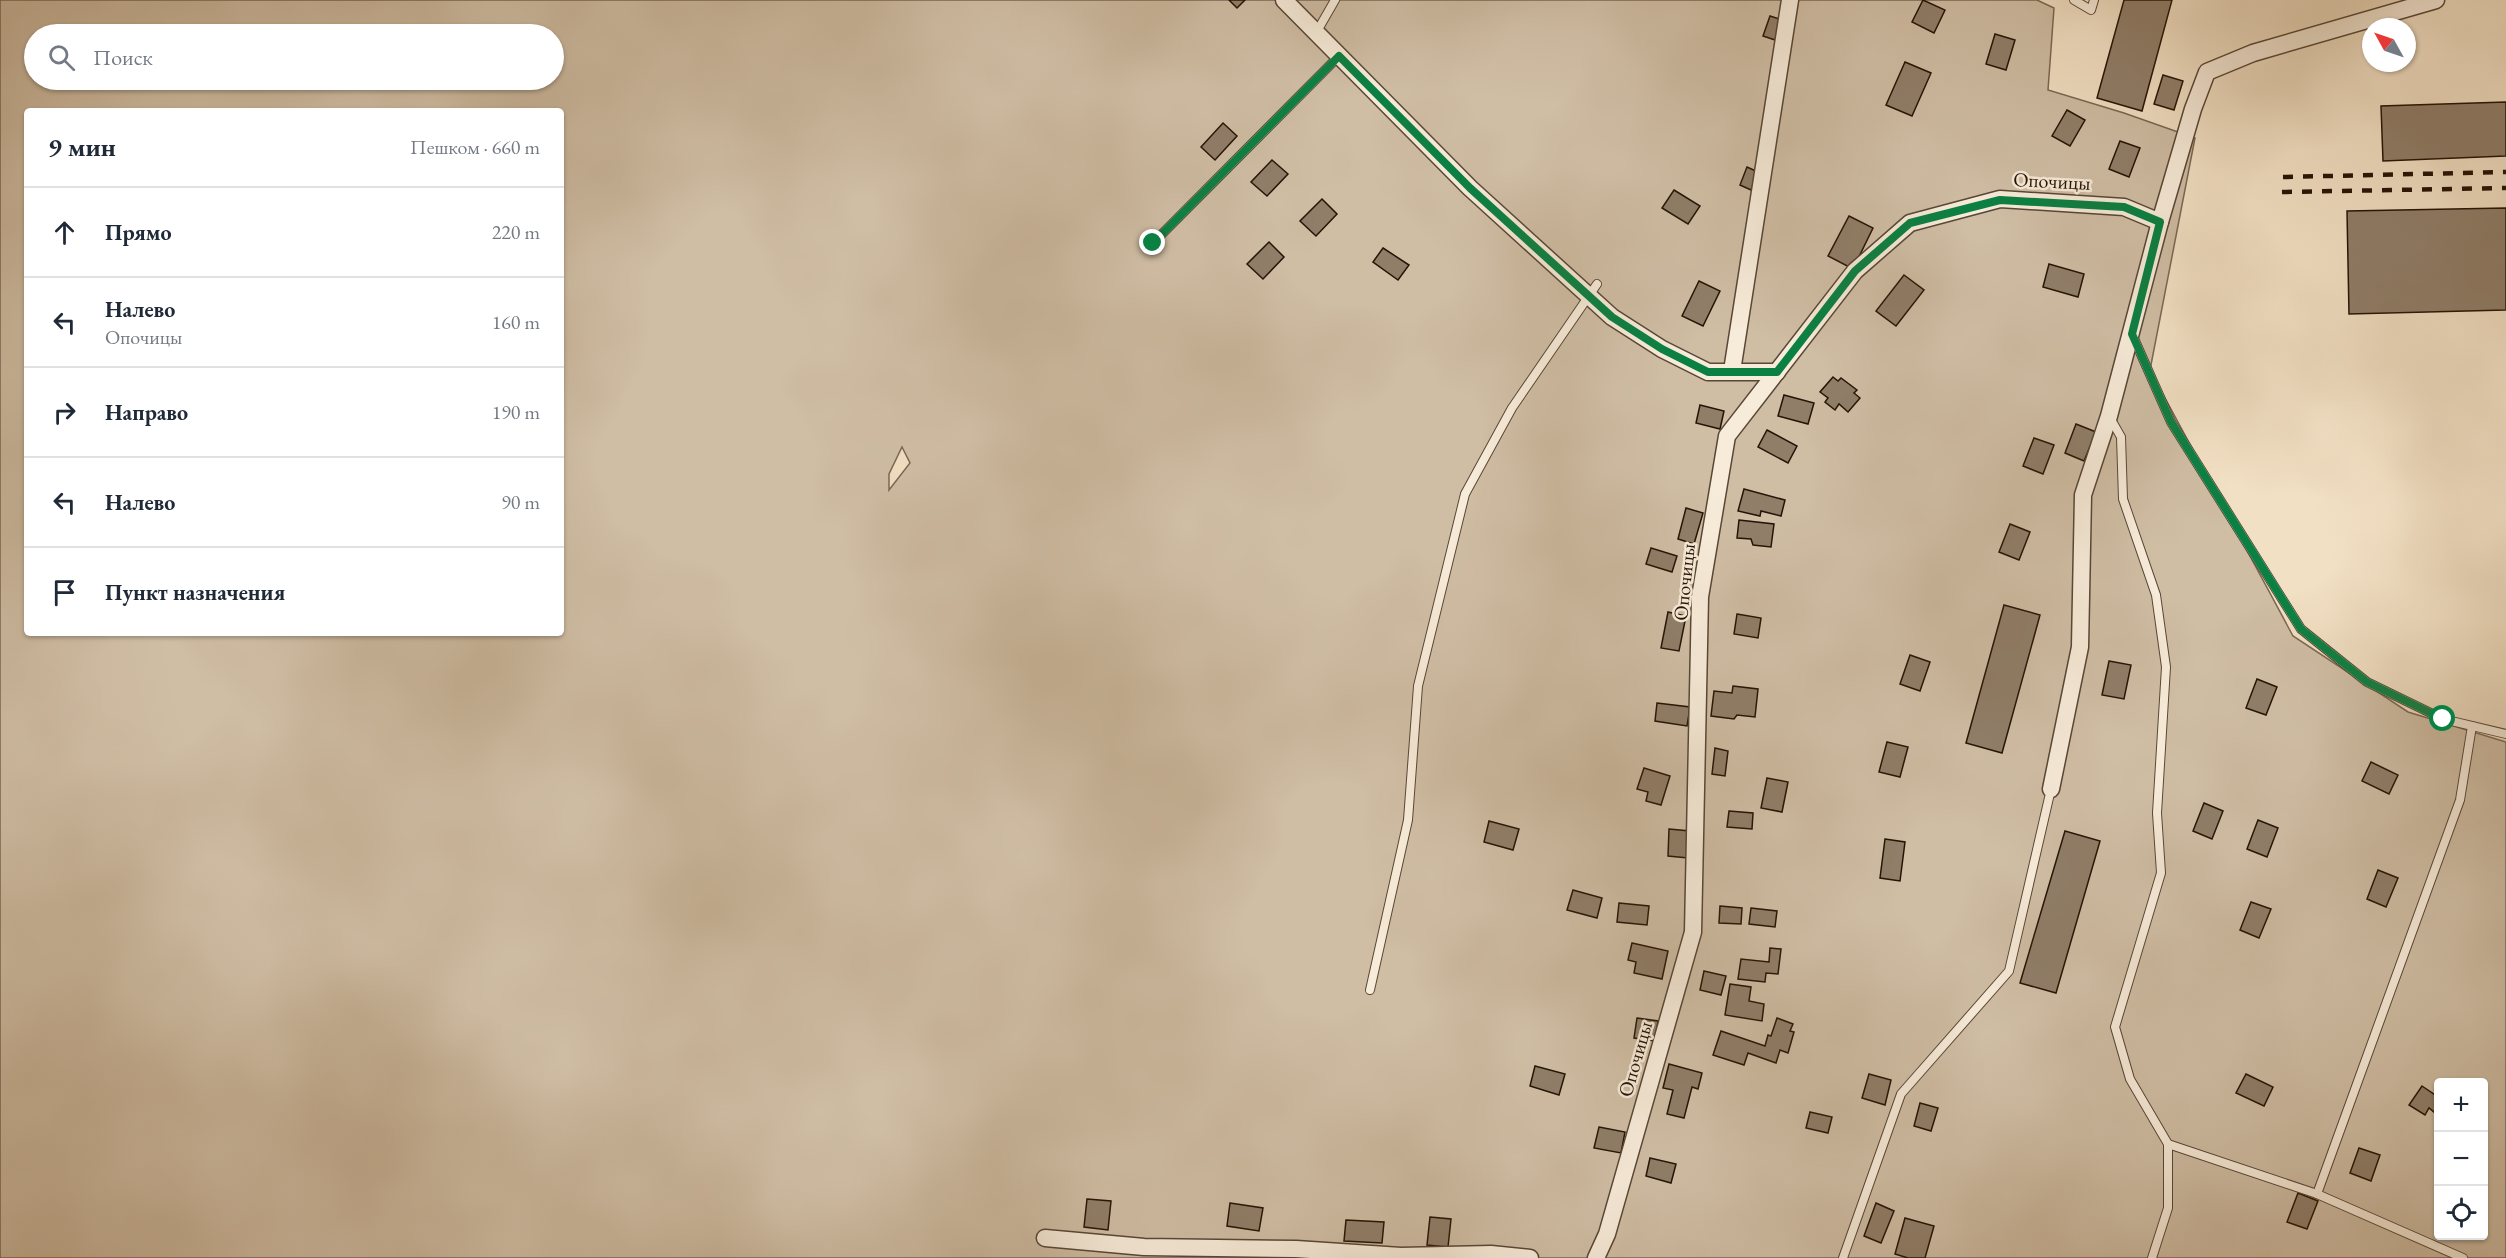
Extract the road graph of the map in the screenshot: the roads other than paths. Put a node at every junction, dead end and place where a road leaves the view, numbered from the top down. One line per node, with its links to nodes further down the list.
1 (1284, 0): 7 (street)
2 (1335, 0): 7 (lane)
3 (1790, 0): 13 (street)
4 (2074, 0): 5 (lane)
5 (2094, 0)
6 (2436, 0): 9 (street)
7 (1316, 33): 8 (street)
8 (1339, 56): 10 (lane); 11 (street)
9 (2160, 222): 12 (street); 14 (street, Опочицы)
10 (1153, 243)
11 (1593, 289): 13 (street); 19 (lane)
12 (2132, 334): 15 (street); 16 (lane)
13 (1732, 371): 14 (street)
14 (1777, 372): 24 (street, Опочицы)
15 (2109, 416): 18 (street); 20 (lane)
16 (2472, 726): 17 (lane); 21 (lane)
17 (2506, 734)
18 (2051, 789): 25 (lane)
19 (1370, 990)
20 (2168, 1144): 21 (lane); 26 (lane)
21 (2317, 1194): 27 (lane)
22 (1046, 1238): 23 (street)
23 (1530, 1258)
24 (1596, 1258)
25 (1843, 1258)
26 (2152, 1258)
27 (2463, 1258)

